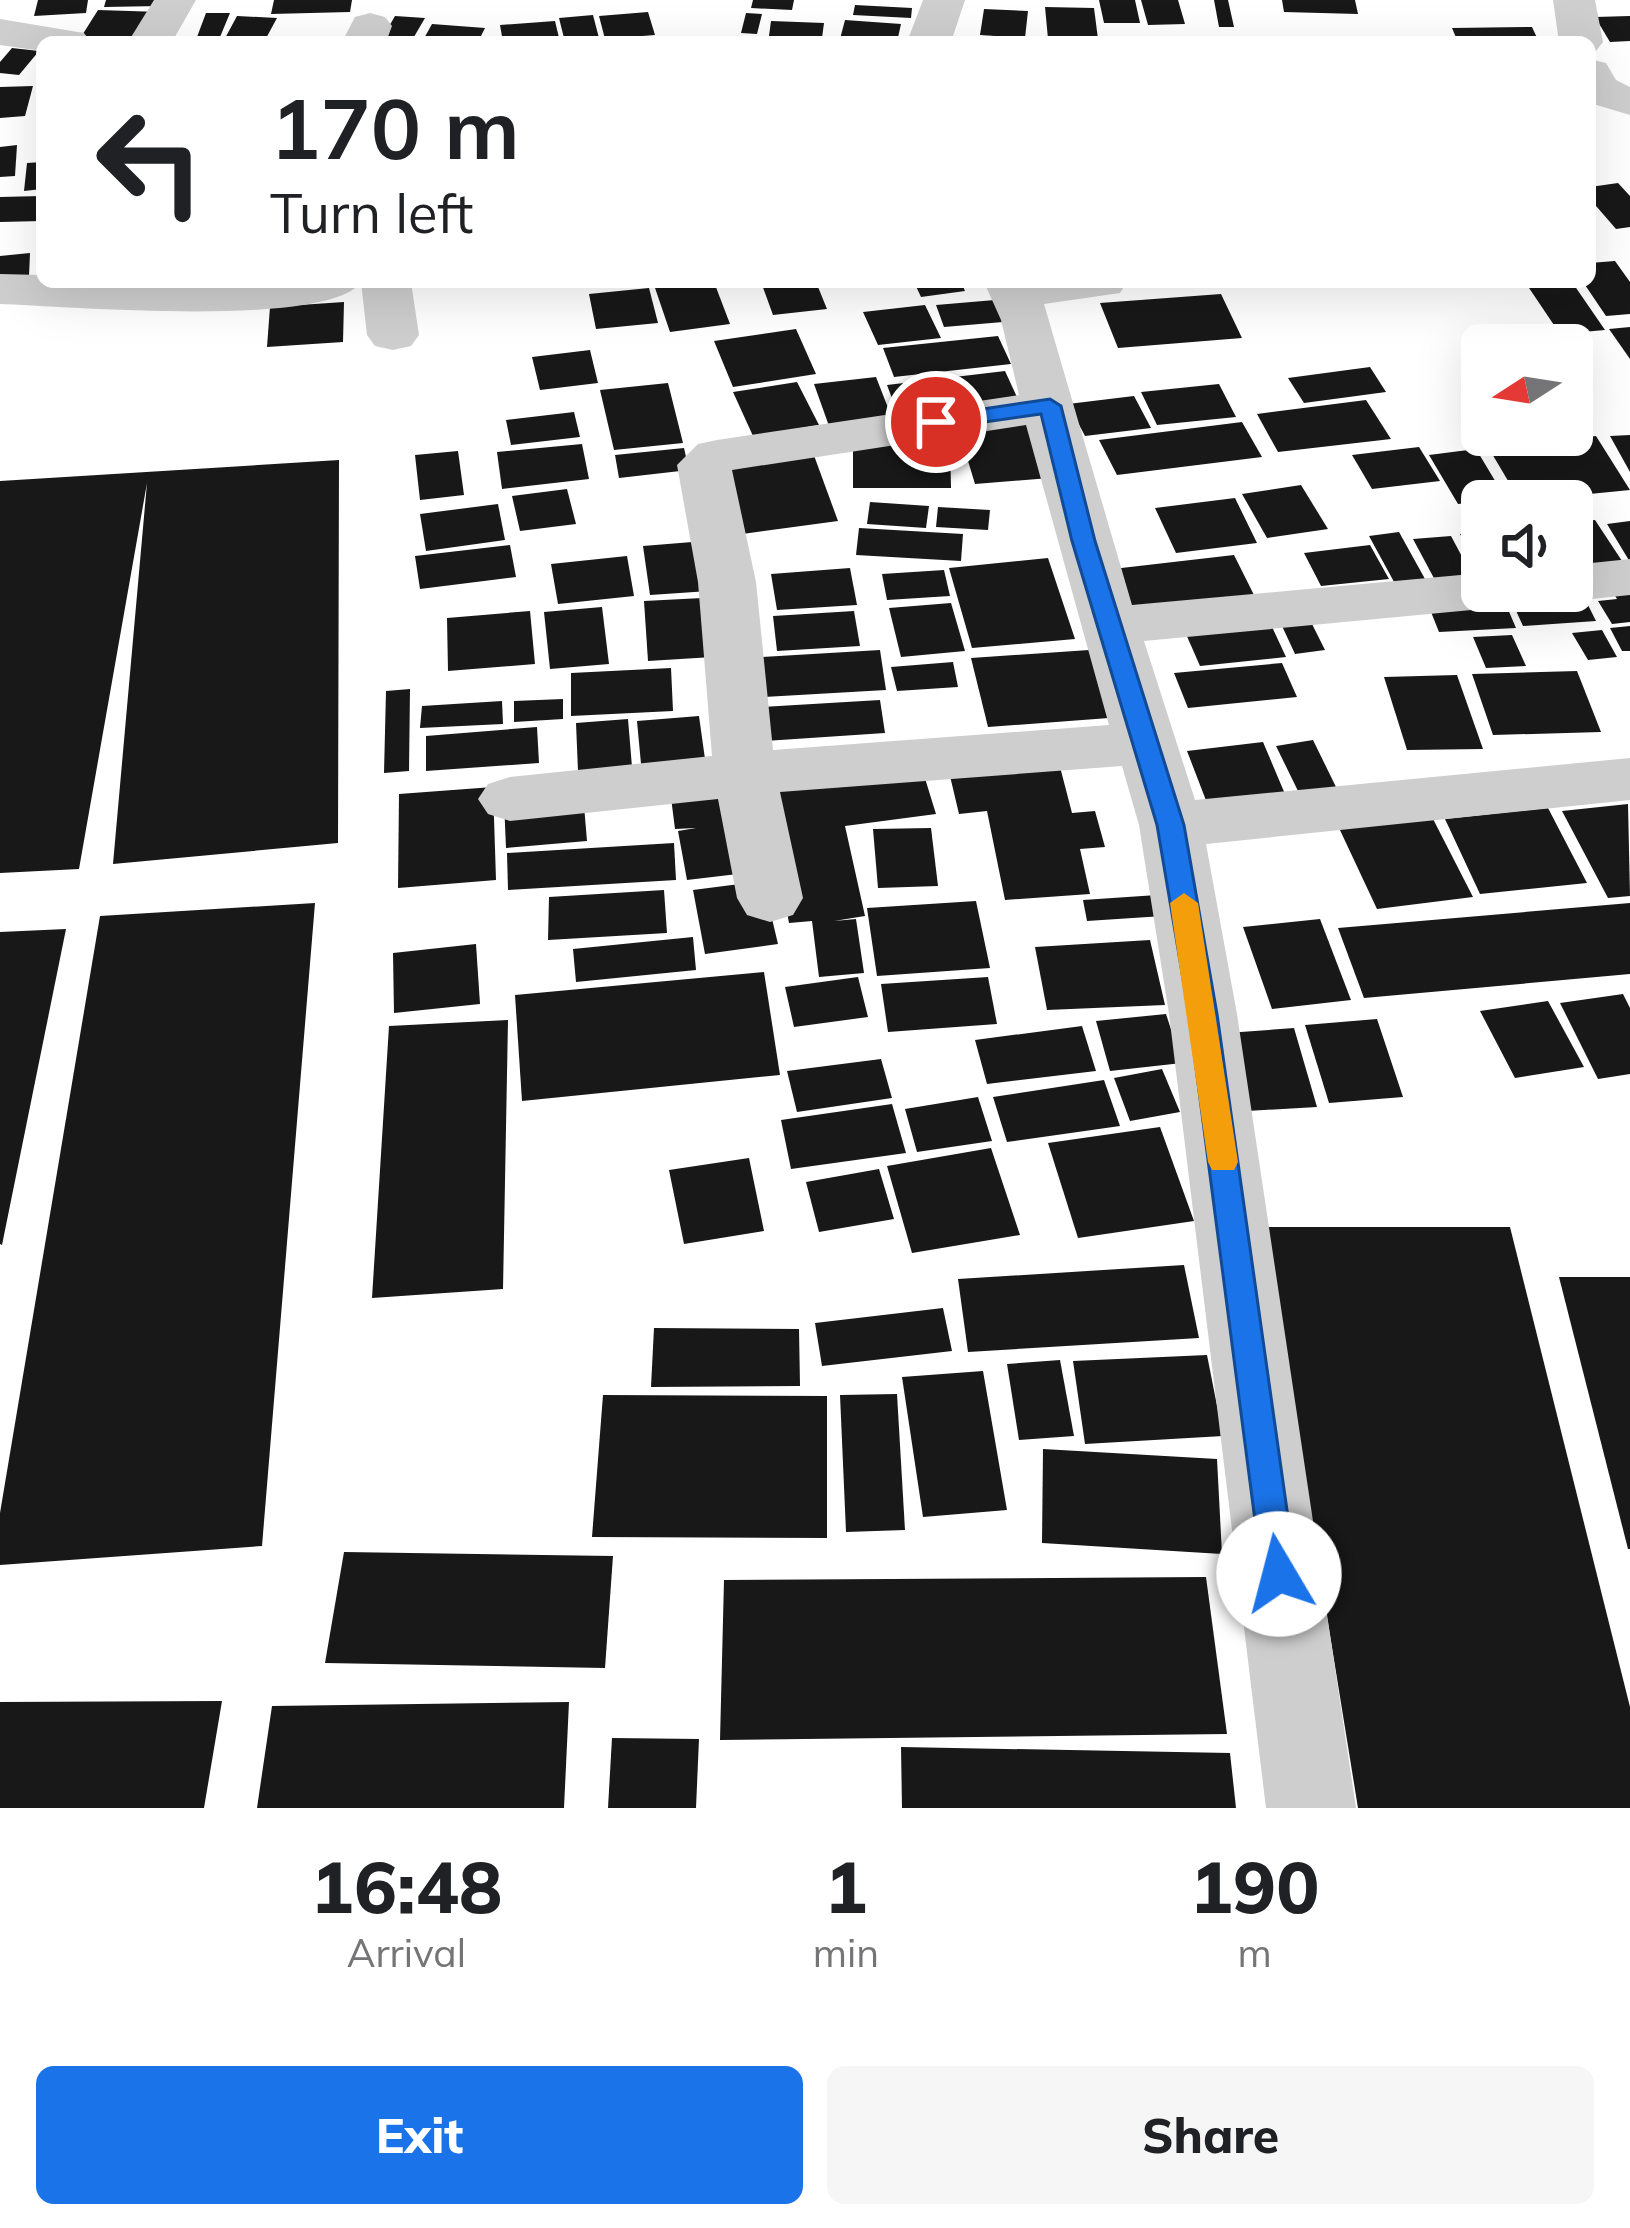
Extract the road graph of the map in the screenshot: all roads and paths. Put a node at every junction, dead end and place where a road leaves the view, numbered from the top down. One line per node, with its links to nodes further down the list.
1 (175, 0): 4 (street)
2 (1574, 0): 5 (street)
3 (0, 32): 6 (street)
4 (154, 36)
5 (1585, 36)
6 (36, 37)
7 (321, 288): 10 (street)
8 (387, 288): 11 (street)
9 (1011, 288): 12 (street)
10 (0, 289)
11 (393, 335)
12 (1050, 406): 16 (street); 18 (street)
13 (1630, 577): 14 (street)
14 (1593, 581)
15 (1461, 593): 16 (street)
16 (1109, 626): 17 (street)
17 (1146, 744): 18 (street); 21 (street)
18 (744, 772): 20 (street); 22 (street)
19 (1630, 779): 21 (street)
20 (510, 799)
21 (1171, 825): 23 (street)
22 (770, 898)
23 (1311, 1808)

